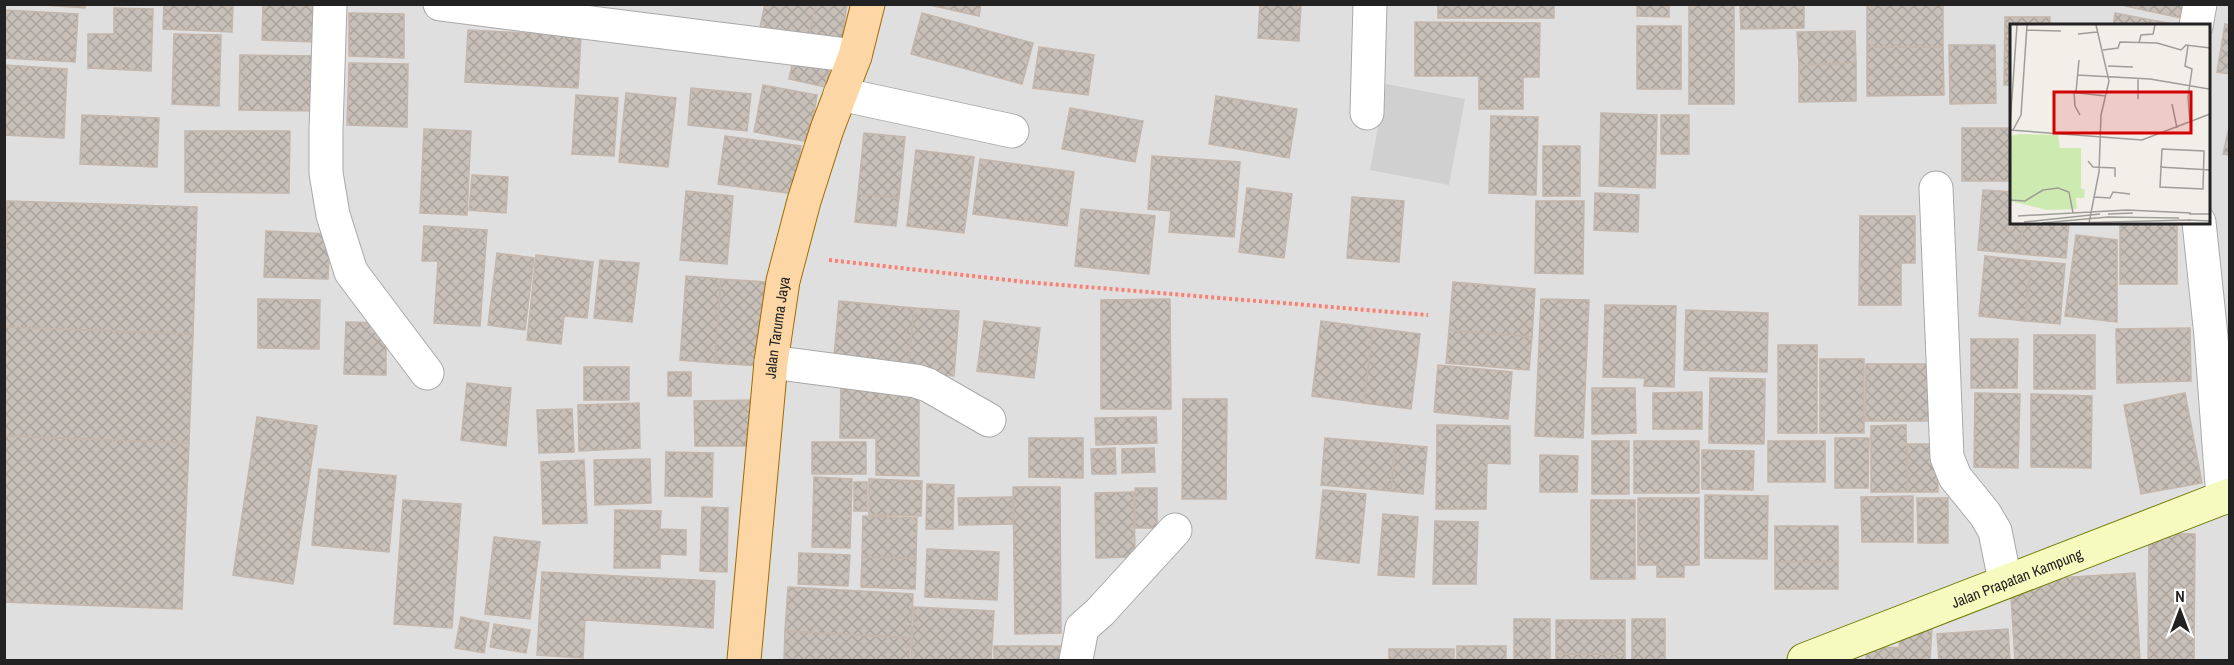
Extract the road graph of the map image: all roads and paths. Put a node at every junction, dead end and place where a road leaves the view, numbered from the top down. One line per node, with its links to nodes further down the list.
1 (330, 4): 16 (street)
2 (440, 4): 7 (street)
3 (868, 4): 7 (main road, Jalan Taruma Jaya)
4 (1370, 4): 9 (street)
5 (2200, 4): 6 (street)
6 (2196, 24)
7 (855, 56): 8 (main road, Jalan Taruma Jaya)
8 (840, 94): 10 (street); 13 (main road, Jalan Taruma Jaya)
9 (1367, 113)
10 (1012, 130)
11 (1936, 188): 20 (street)
12 (2199, 224): 18 (street)
13 (790, 255): 14 (path); 15 (main road, Jalan Taruma Jaya)
14 (1428, 315)
15 (771, 362): 17 (street); 21 (main road, Jalan Taruma Jaya)
16 (427, 373)
17 (989, 420)
18 (2226, 496): 20 (street, Jalan Prapatan Kampung)
19 (1175, 530): 22 (street)
20 (2005, 581): 23 (street, Jalan Prapatan Kampung)
21 (744, 660)
22 (1076, 660)
23 (1804, 660)

